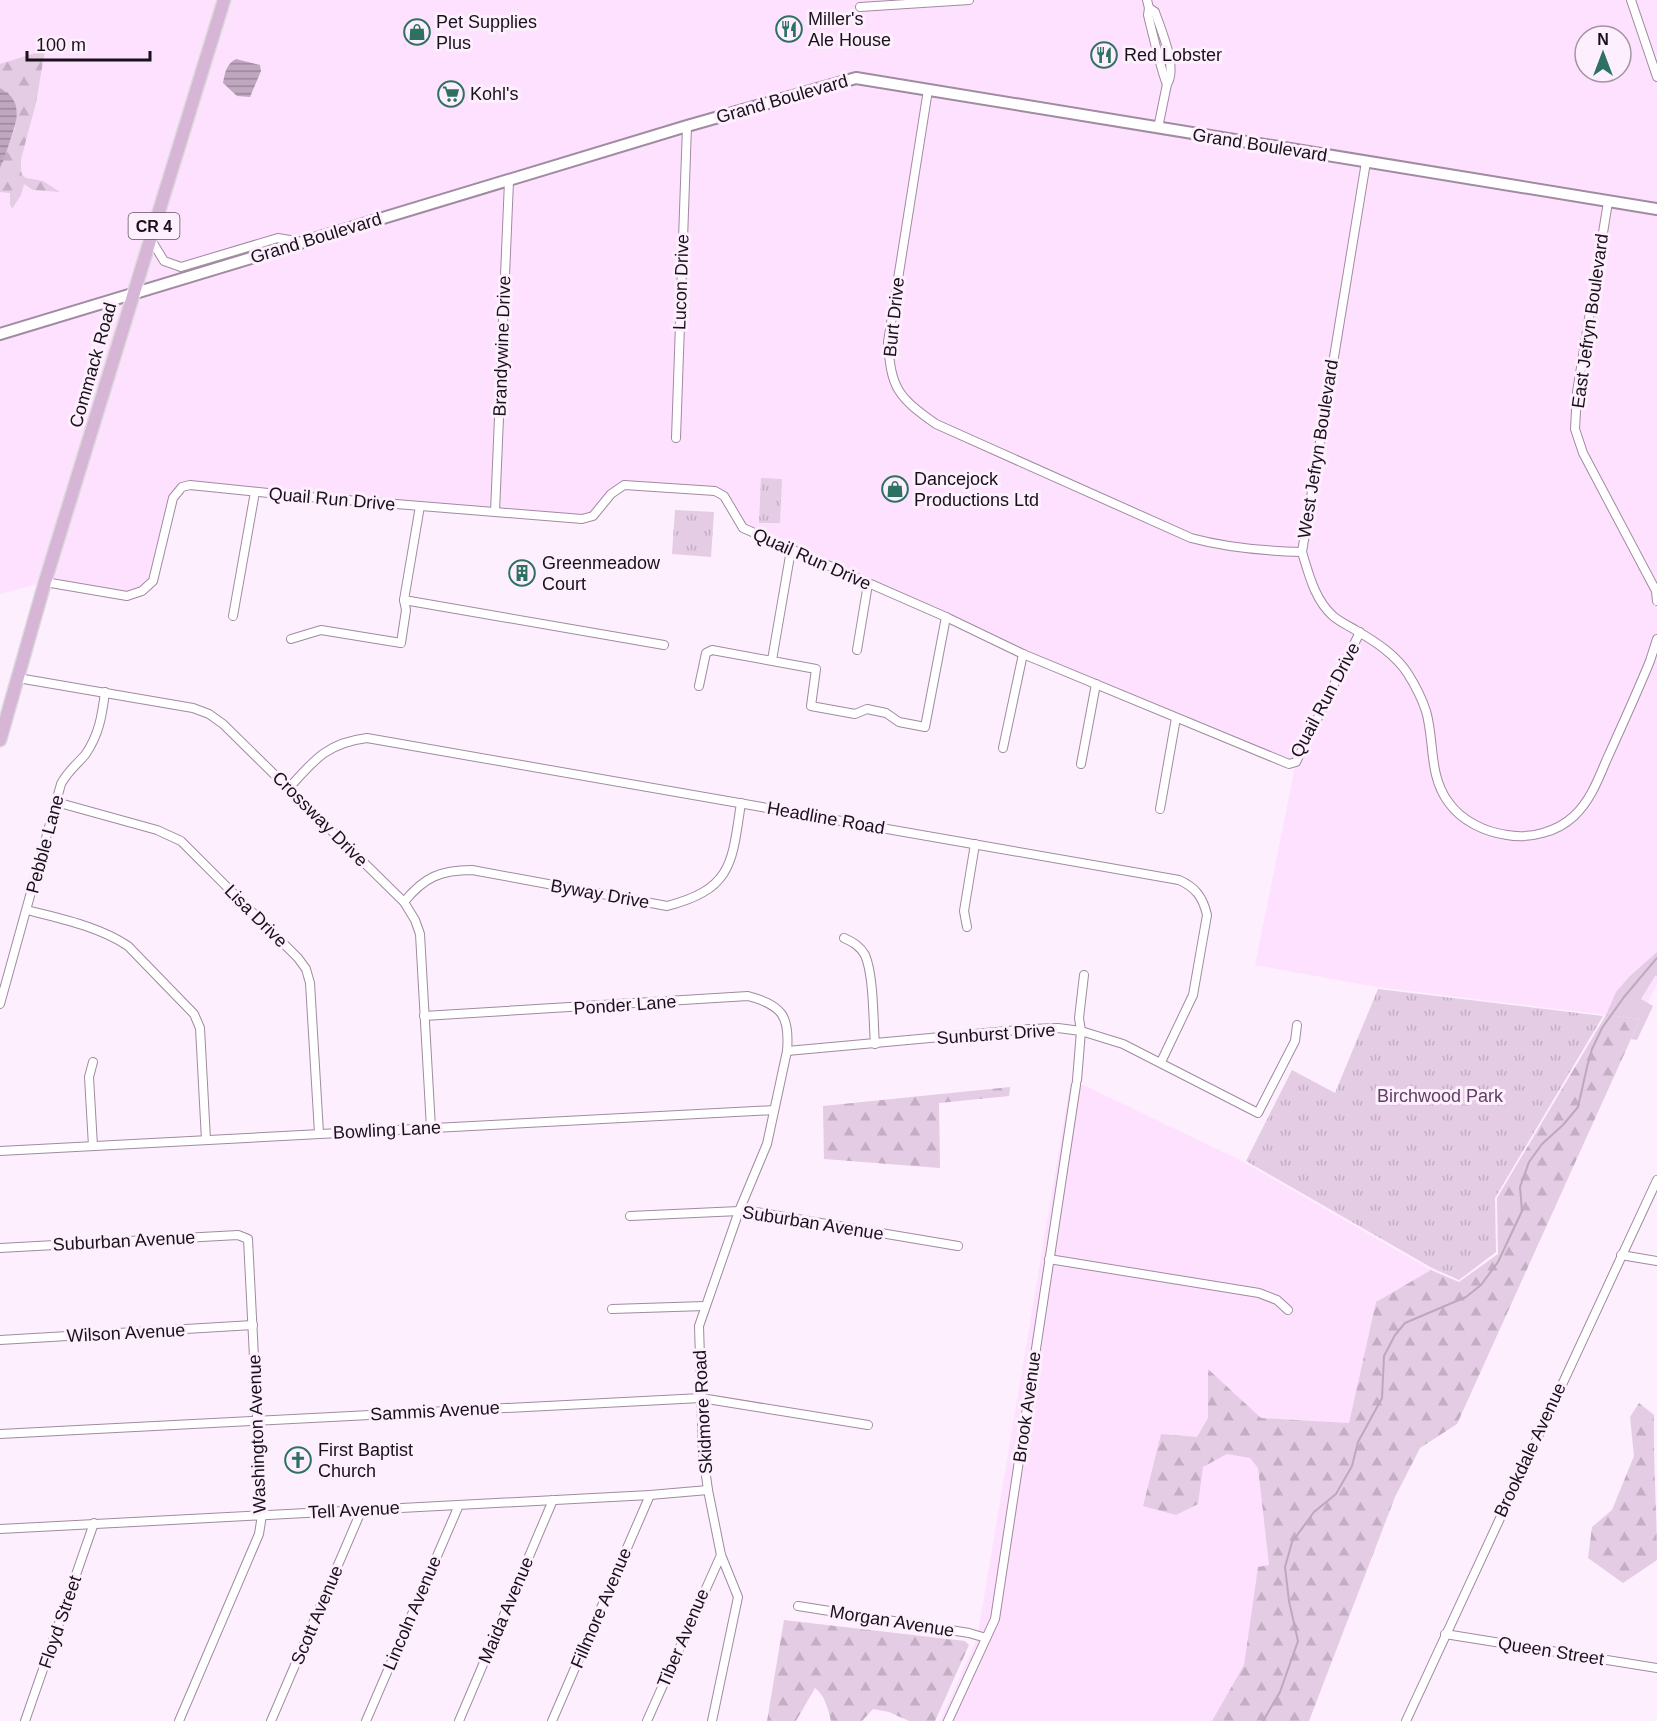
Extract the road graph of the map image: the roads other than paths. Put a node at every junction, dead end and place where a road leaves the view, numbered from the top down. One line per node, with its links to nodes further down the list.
1 (224, 0): 14 (main road, Commack Road / CR 4)
2 (969, 0): 5 (street)
3 (1631, 0): 6 (street)
4 (1148, 4): 9 (street)
5 (860, 7)
6 (1657, 77)
7 (928, 90): 8 (street, Grand Boulevard); 9 (street, Grand Boulevard); 23 (street, Burt Drive)
8 (687, 126): 11 (street, Grand Boulevard); 18 (street, Lucon Drive)
9 (1158, 128): 10 (street, Grand Boulevard)
10 (1366, 162): 12 (street, Grand Boulevard); 23 (street, West Jefryn Boulevard)
11 (509, 181): 15 (street, Grand Boulevard); 21 (street, Brandywine Drive)
12 (1608, 202): 13 (street, Grand Boulevard); 27 (street, East Jefryn Boulevard)
13 (1657, 209)
14 (150, 238): 15 (street); 16 (main road, Commack Road / CR 4)
15 (303, 242): 16 (street, Grand Boulevard)
16 (132, 295): 17 (street, Grand Boulevard); 24 (main road, Commack Road / CR 4)
17 (0, 334)
18 (676, 438)
19 (255, 492): 20 (street, Quail Run Drive); 24 (street, Quail Run Drive); 28 (street)
20 (420, 506): 21 (street, Quail Run Drive); 26 (street)
21 (495, 512): 22 (street, Quail Run Drive)
22 (791, 550): 25 (street, Quail Run Drive); 36 (street)
23 (1302, 552): 30 (street, West Jefryn Boulevard)
24 (45, 582): 37 (main road, Commack Road / CR 4)
25 (867, 584): 29 (street, Quail Run Drive); 34 (street)
26 (404, 600): 31 (street); 33 (street)
27 (1657, 601)
28 (233, 616)
29 (946, 617): 35 (street, Quail Run Drive); 36 (street)
30 (1360, 632): 32 (street, West Jefryn Boulevard); 41 (street, Quail Run Drive)
31 (291, 639)
32 (1657, 639)
33 (664, 645)
34 (857, 650)
35 (1023, 654): 38 (street, Quail Run Drive); 43 (street)
36 (772, 660): 39 (street)
37 (18, 678): 40 (street, Crossway Drive); 42 (main road, Commack Road / CR 4)
38 (1096, 684): 41 (street, Quail Run Drive); 44 (street)
39 (699, 686)
40 (105, 692): 45 (street, Crossway Drive); 46 (street, Pebble Lane)
41 (1176, 718): 48 (street)
42 (0, 740)
43 (1004, 748)
44 (1081, 764)
45 (289, 788): 47 (street, Headline Road); 50 (street, Crossway Drive)
46 (56, 802): 51 (street, Pebble Lane); 65 (street, Lisa Drive)
47 (741, 803): 49 (street, Headline Road); 50 (street, Byway Drive)
48 (1160, 808)
49 (975, 844): 52 (street); 62 (street, Headline Road)
50 (404, 902): 56 (street, Crossway Drive)
51 (27, 910): 55 (street, Pebble Lane); 66 (street)
52 (967, 927)
53 (844, 938): 59 (street)
54 (1084, 975): 58 (street, Brook Avenue)
55 (0, 1004)
56 (424, 1016): 60 (street, Ponder Lane); 64 (street, Crossway Drive)
57 (1297, 1025): 62 (street, Sunburst Drive)
58 (1081, 1031): 59 (street, Sunburst Drive); 62 (street, Sunburst Drive); 76 (street, Brook Avenue)
59 (875, 1044): 60 (street, Sunburst Drive)
60 (787, 1051): 63 (street, Ponder Lane)
61 (93, 1062): 67 (street)
62 (1161, 1062)
63 (774, 1110): 64 (street, Bowling Lane); 70 (street, Skidmore Road)
64 (431, 1128): 65 (street, Bowling Lane)
65 (319, 1133): 66 (street, Bowling Lane)
66 (206, 1140): 67 (street, Bowling Lane)
67 (93, 1146): 68 (street, Bowling Lane)
68 (0, 1151)
69 (1657, 1180): 75 (street, Brookdale Avenue)
70 (739, 1210): 71 (street, Suburban Avenue); 73 (street, Suburban Avenue); 78 (street, Skidmore Road)
71 (630, 1216)
72 (248, 1239): 74 (street, Suburban Avenue); 81 (street, Washington Avenue)
73 (958, 1246)
74 (0, 1248)
75 (1621, 1255): 77 (street); 97 (street, Brookdale Avenue)
76 (1049, 1259): 80 (street); 98 (street, Brook Avenue)
77 (1657, 1261)
78 (705, 1306): 79 (street); 83 (street, Skidmore Road)
79 (612, 1309)
80 (1288, 1310)
81 (253, 1325): 82 (street, Wilson Avenue); 84 (street, Washington Avenue)
82 (0, 1340)
83 (701, 1398): 84 (street, Sammis Avenue); 85 (street, Sammis Avenue); 87 (street, Skidmore Road)
84 (258, 1420): 86 (street, Sammis Avenue); 92 (street, Washington Avenue)
85 (868, 1425)
86 (0, 1434)
87 (708, 1490): 88 (street, Tell Avenue); 95 (street, Skidmore Road)
88 (650, 1495): 89 (street, Tell Avenue); 105 (street, Fillmore Avenue)
89 (553, 1500): 90 (street, Tell Avenue); 104 (street, Maida Avenue)
90 (459, 1504): 91 (street, Tell Avenue); 103 (street, Lincoln Avenue)
91 (362, 1509): 92 (street, Tell Avenue); 102 (street, Scott Avenue)
92 (262, 1515): 93 (street, Tell Avenue); 101 (street, Washington Avenue)
93 (94, 1523): 94 (street, Tell Avenue); 100 (street, Floyd Street)
94 (0, 1529)
95 (721, 1555): 106 (street, Tiber Avenue); 107 (street, Skidmore Road)
96 (798, 1606): 98 (street, Morgan Avenue)
97 (1445, 1634): 99 (street, Queen Street); 109 (street, Brookdale Avenue)
98 (986, 1638): 108 (street, Brook Avenue)
99 (1657, 1668)
100 (25, 1721)
101 (179, 1721)
102 (272, 1721)
103 (366, 1721)
104 (459, 1721)
105 (552, 1721)
106 (647, 1721)
107 (712, 1721)
108 (948, 1721)
109 (1406, 1721)

